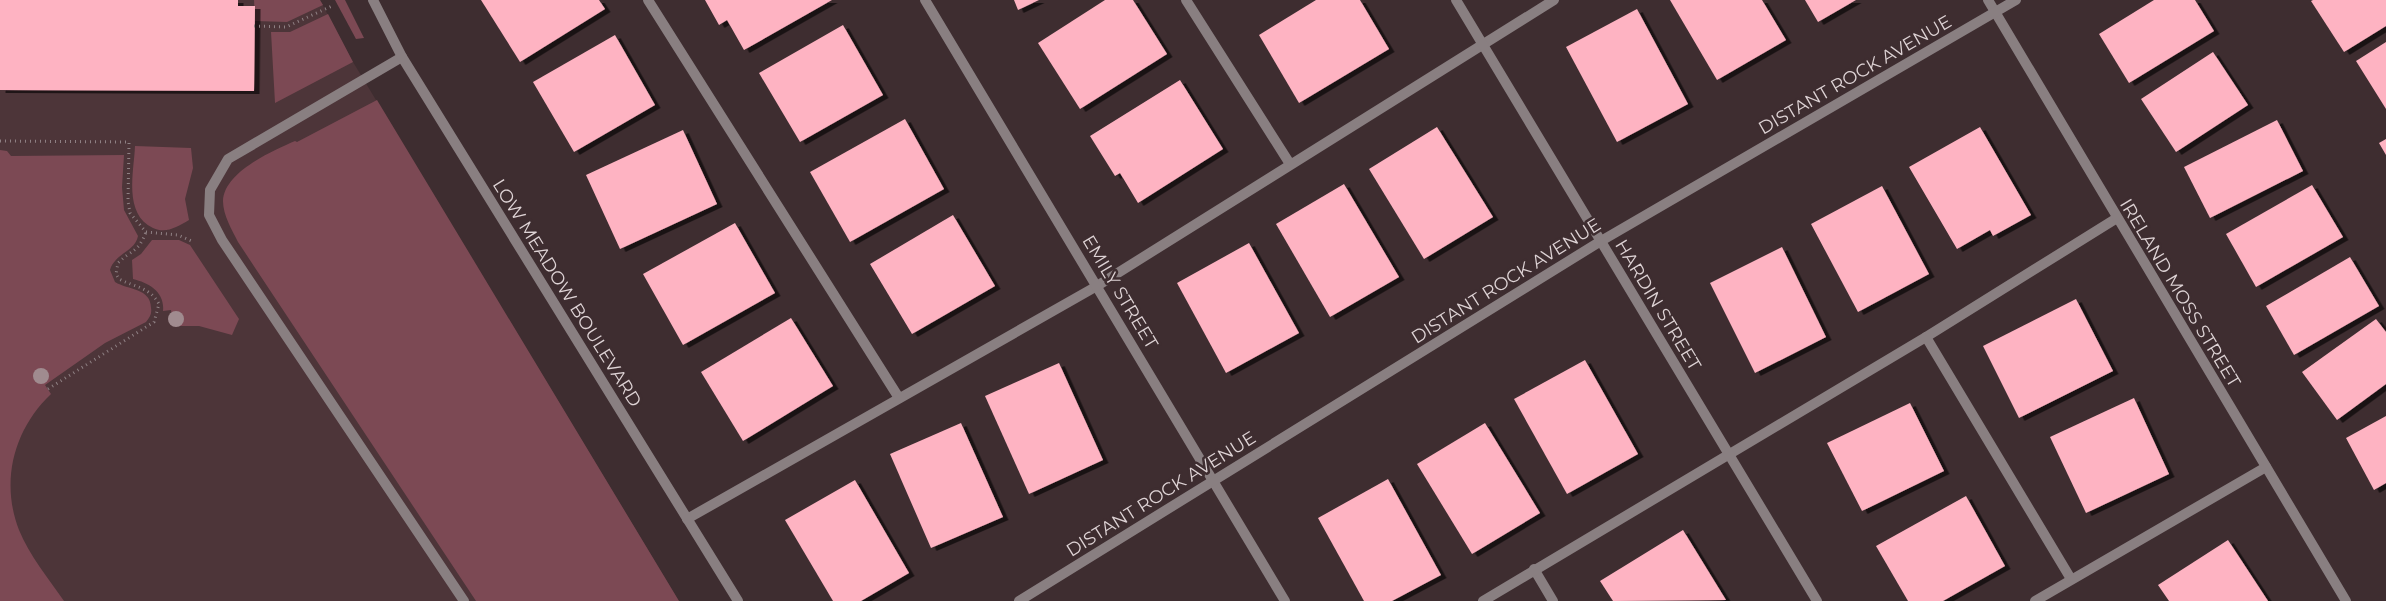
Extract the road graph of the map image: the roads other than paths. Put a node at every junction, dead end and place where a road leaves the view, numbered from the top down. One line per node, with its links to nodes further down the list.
1 (373, 0): 11 (street, LOW MEADOW BOULEVARD)
2 (648, 0): 17 (street)
3 (925, 0): 15 (street, EMILY STREET)
4 (1186, 0): 12 (street)
5 (1456, 0): 10 (street, HARDIN STREET)
6 (1554, 0): 10 (street)
7 (1988, 0): 9 (street, IRELAND MOSS STREET)
8 (2016, 0): 9 (street, DISTANT ROCK AVENUE)
9 (1996, 12): 13 (street, IRELAND MOSS STREET); 14 (street, DISTANT ROCK AVENUE)
10 (1484, 44): 12 (street); 14 (street, HARDIN STREET)
11 (402, 57): 21 (street, LOW MEADOW BOULEVARD); 24 (street)
12 (1290, 164): 15 (street)
13 (2117, 218): 16 (street); 19 (street, IRELAND MOSS STREET)
14 (1601, 241): 18 (street, HARDIN STREET); 20 (street, DISTANT ROCK AVENUE)
15 (1097, 286): 17 (street); 20 (street, EMILY STREET)
16 (1926, 338): 18 (street); 23 (street)
17 (899, 398): 21 (street)
18 (1729, 455): 22 (street); 30 (street, HARDIN STREET)
19 (2266, 467): 23 (street); 32 (street, IRELAND MOSS STREET)
20 (1214, 481): 26 (street, DISTANT ROCK AVENUE); 27 (street, EMILY STREET)
21 (687, 519): 25 (street, LOW MEADOW BOULEVARD)
22 (1534, 569): 28 (street); 29 (street)
23 (2071, 579): 31 (street)
24 (464, 601)
25 (738, 601)
26 (1019, 601)
27 (1285, 601)
28 (1483, 601)
29 (1553, 601)
30 (1818, 601)
31 (2035, 601)
32 (2346, 601)

